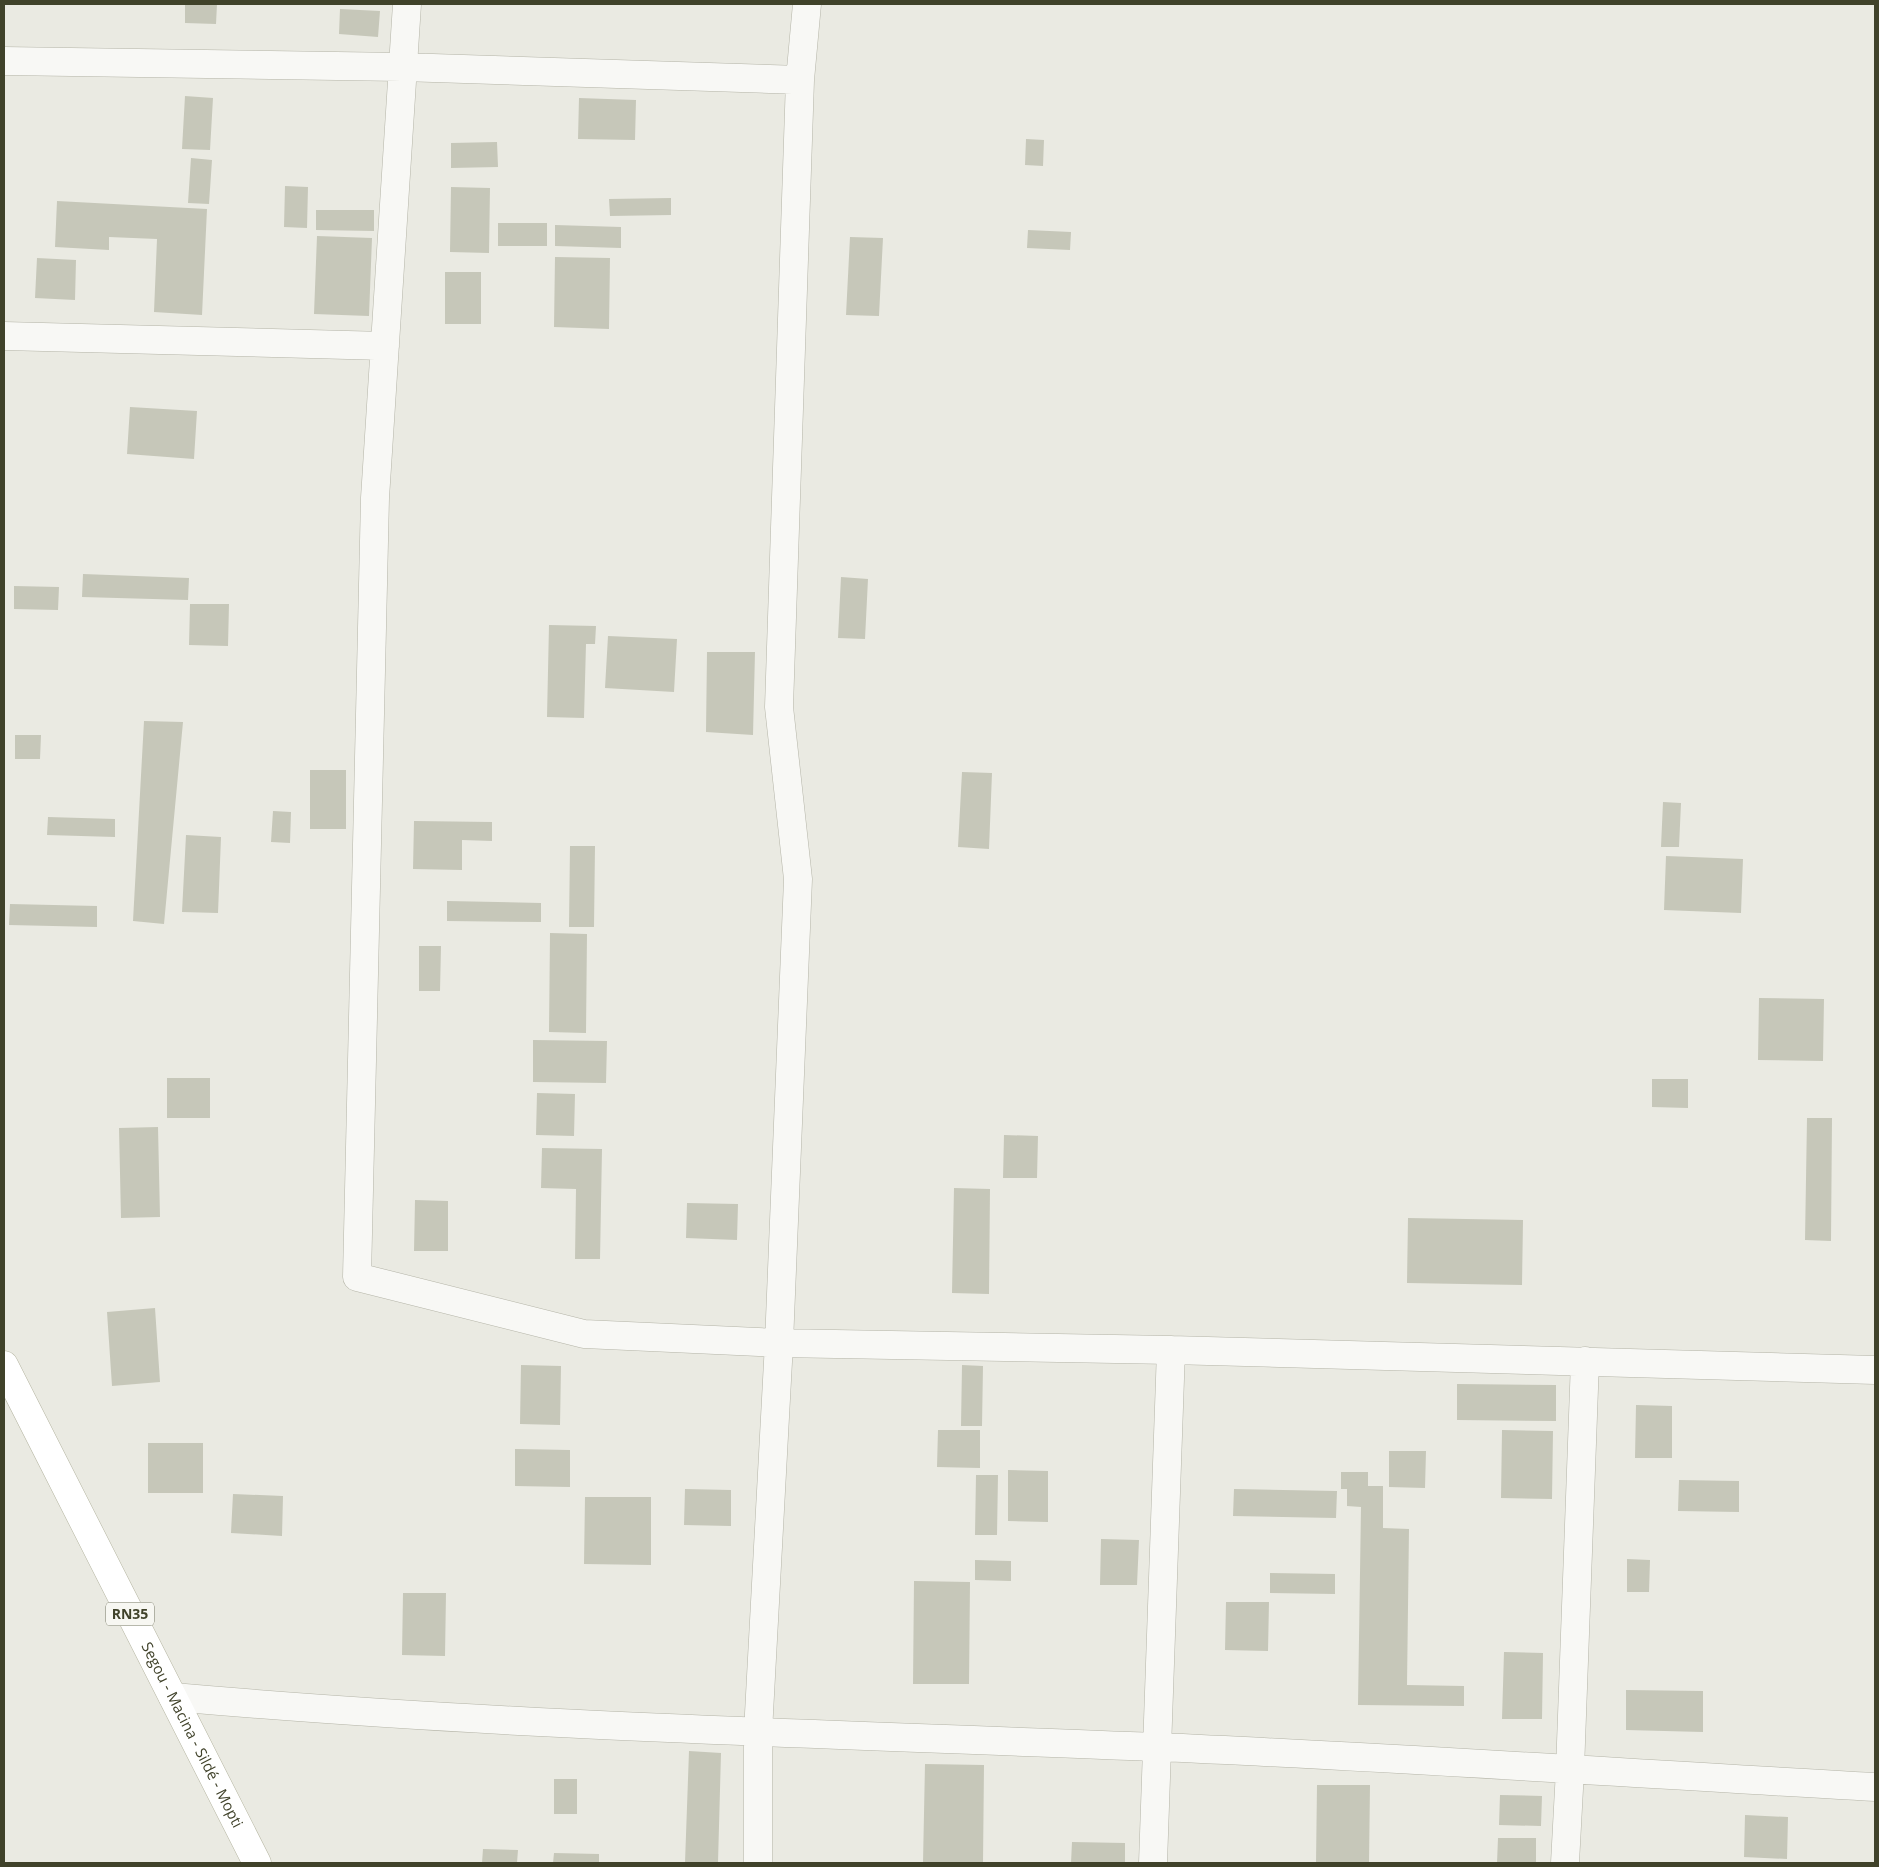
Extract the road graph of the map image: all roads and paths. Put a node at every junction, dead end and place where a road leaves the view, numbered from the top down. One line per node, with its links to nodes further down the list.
1 (407, 4): 4 (street)
2 (807, 4): 5 (street)
3 (4, 61): 4 (street)
4 (402, 67): 5 (street); 7 (street)
5 (800, 80): 8 (street)
6 (4, 336): 7 (street)
7 (385, 346): 8 (street)
8 (779, 1343): 9 (street); 14 (street)
9 (1171, 1350): 10 (street); 15 (street)
10 (1585, 1362): 12 (street); 16 (street)
11 (4, 1365): 13 (main road, Segou - Macina - Sildé - Mopti / RN35)
12 (1875, 1370)
13 (173, 1697): 14 (street); 18 (main road, Segou - Macina - Sildé - Mopti / RN35)
14 (758, 1732): 15 (street); 19 (street)
15 (1157, 1747): 16 (street); 20 (street)
16 (1570, 1770): 17 (street); 21 (street)
17 (1875, 1787)
18 (257, 1863)
19 (758, 1863)
20 (1153, 1863)
21 (1565, 1863)

